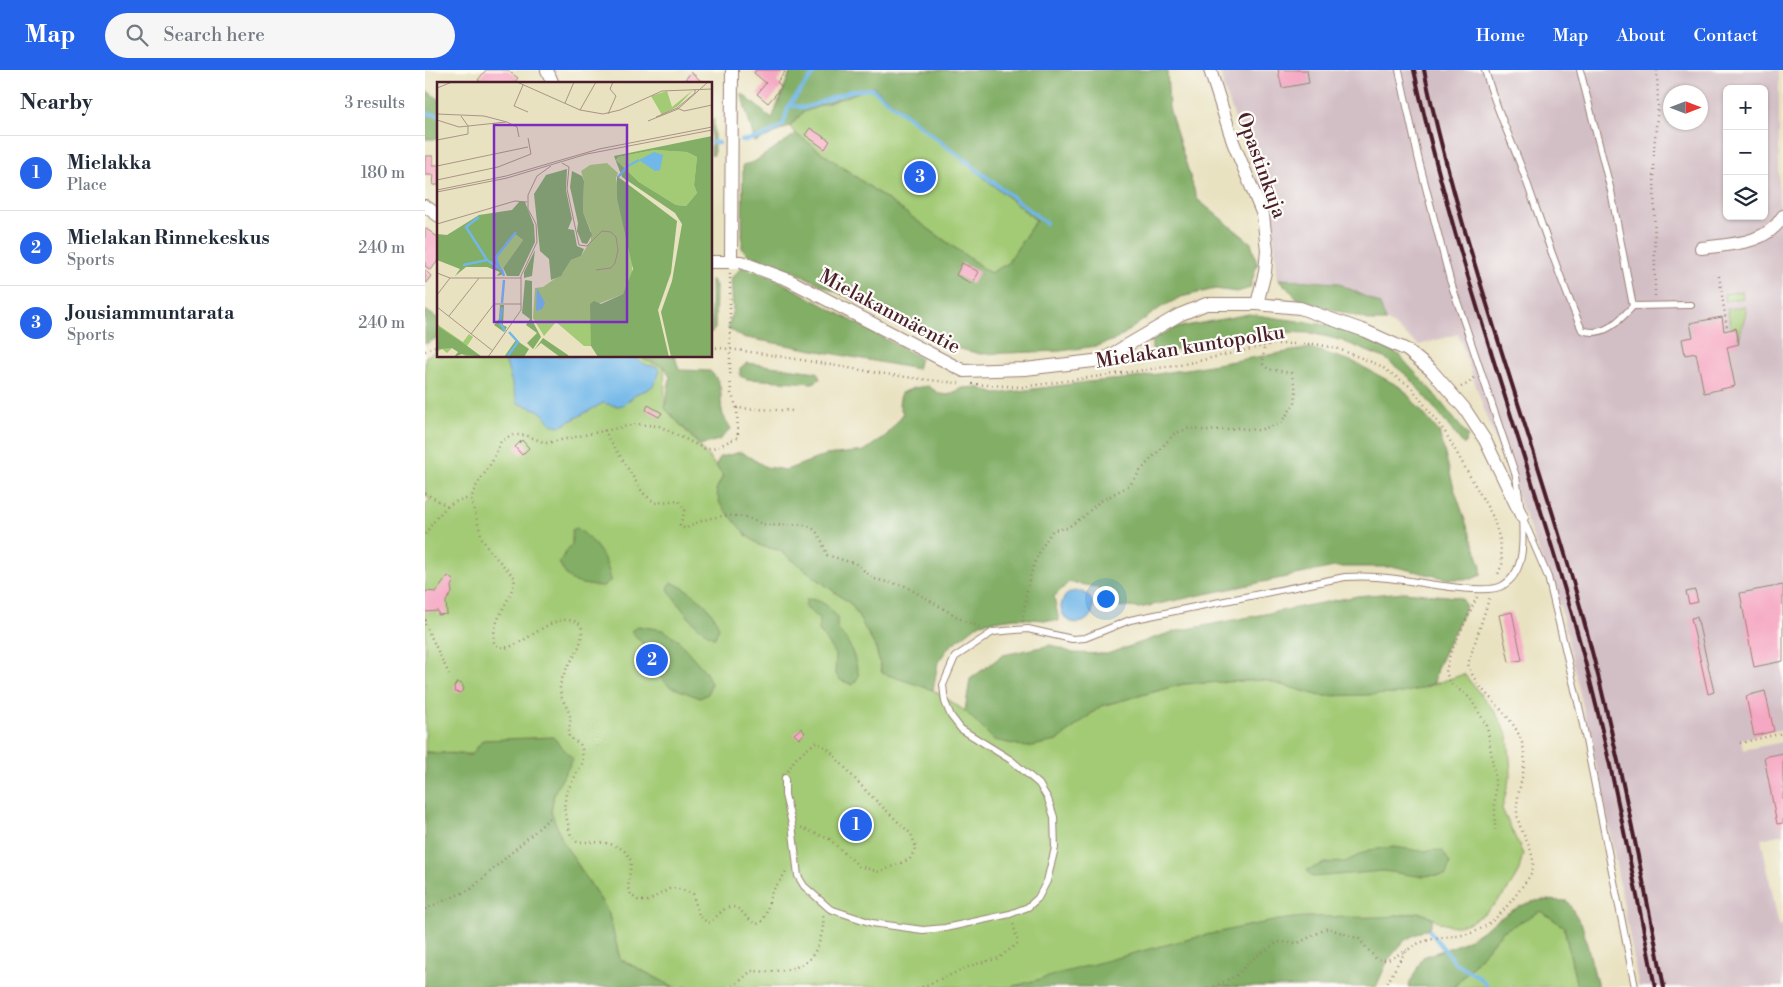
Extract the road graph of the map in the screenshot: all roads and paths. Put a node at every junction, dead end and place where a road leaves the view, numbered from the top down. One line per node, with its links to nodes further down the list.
1 (547, 70): 8 (street)
2 (731, 70): 14 (street)
3 (1210, 70): 16 (street, Opastinkuja)
4 (1399, 70): 26 (lane)
5 (1485, 70): 18 (lane)
6 (1581, 70): 18 (lane)
7 (1657, 70): 17 (path)
8 (552, 82)
9 (425, 206): 10 (street)
10 (437, 215)
11 (1783, 216): 12 (street)
12 (1701, 248)
13 (713, 262): 14 (street, Mielakanmäentie)
14 (731, 262): 16 (street, Mielakanmäentie); 24 (path)
15 (1719, 276): 20 (path)
16 (1257, 304): 27 (street, Mielakanmäentie)
17 (1655, 305): 18 (lane); 19 (lane)
18 (1633, 306)
19 (1691, 306)
20 (1727, 328)
21 (437, 345): 25 (path)
22 (1264, 346): 24 (path, Mielakan kuntopolku); 37 (path, Mielakan kuntopolku); 39 (path)
23 (713, 347): 24 (path, Mielakan kuntopolku)
24 (731, 349): 28 (path)
25 (425, 351)
26 (1480, 370): 27 (path); 34 (lane)
27 (1452, 392): 34 (street, Mielakanmäentie)
28 (737, 408): 29 (path); 30 (path)
29 (794, 411)
30 (603, 430): 32 (path); 40 (path)
31 (425, 492): 33 (path)
32 (471, 499): 33 (path); 48 (path)
33 (447, 506): 35 (path)
34 (1523, 517): 37 (lane); 57 (lane)
35 (425, 534)
36 (1480, 588): 37 (lane); 39 (lane); 47 (path)
37 (1493, 589): 52 (path, Mielakan kuntopolku)
38 (426, 621): 41 (path)
39 (1022, 630): 40 (lane)
40 (993, 632): 51 (lane)
41 (449, 674)
42 (1783, 733): 43 (path)
43 (1740, 743)
44 (785, 778): 46 (lane); 46 (path)
45 (551, 817): 50 (path)
46 (792, 824): 48 (lane)
47 (1495, 830)
48 (795, 860): 49 (lane)
49 (815, 898): 51 (lane); 53 (path)
50 (425, 910)
51 (1010, 914): 54 (path)
52 (1408, 949): 55 (path); 56 (path)
53 (733, 987)
54 (922, 987)
55 (1214, 987)
56 (1385, 987)
57 (1635, 987)

